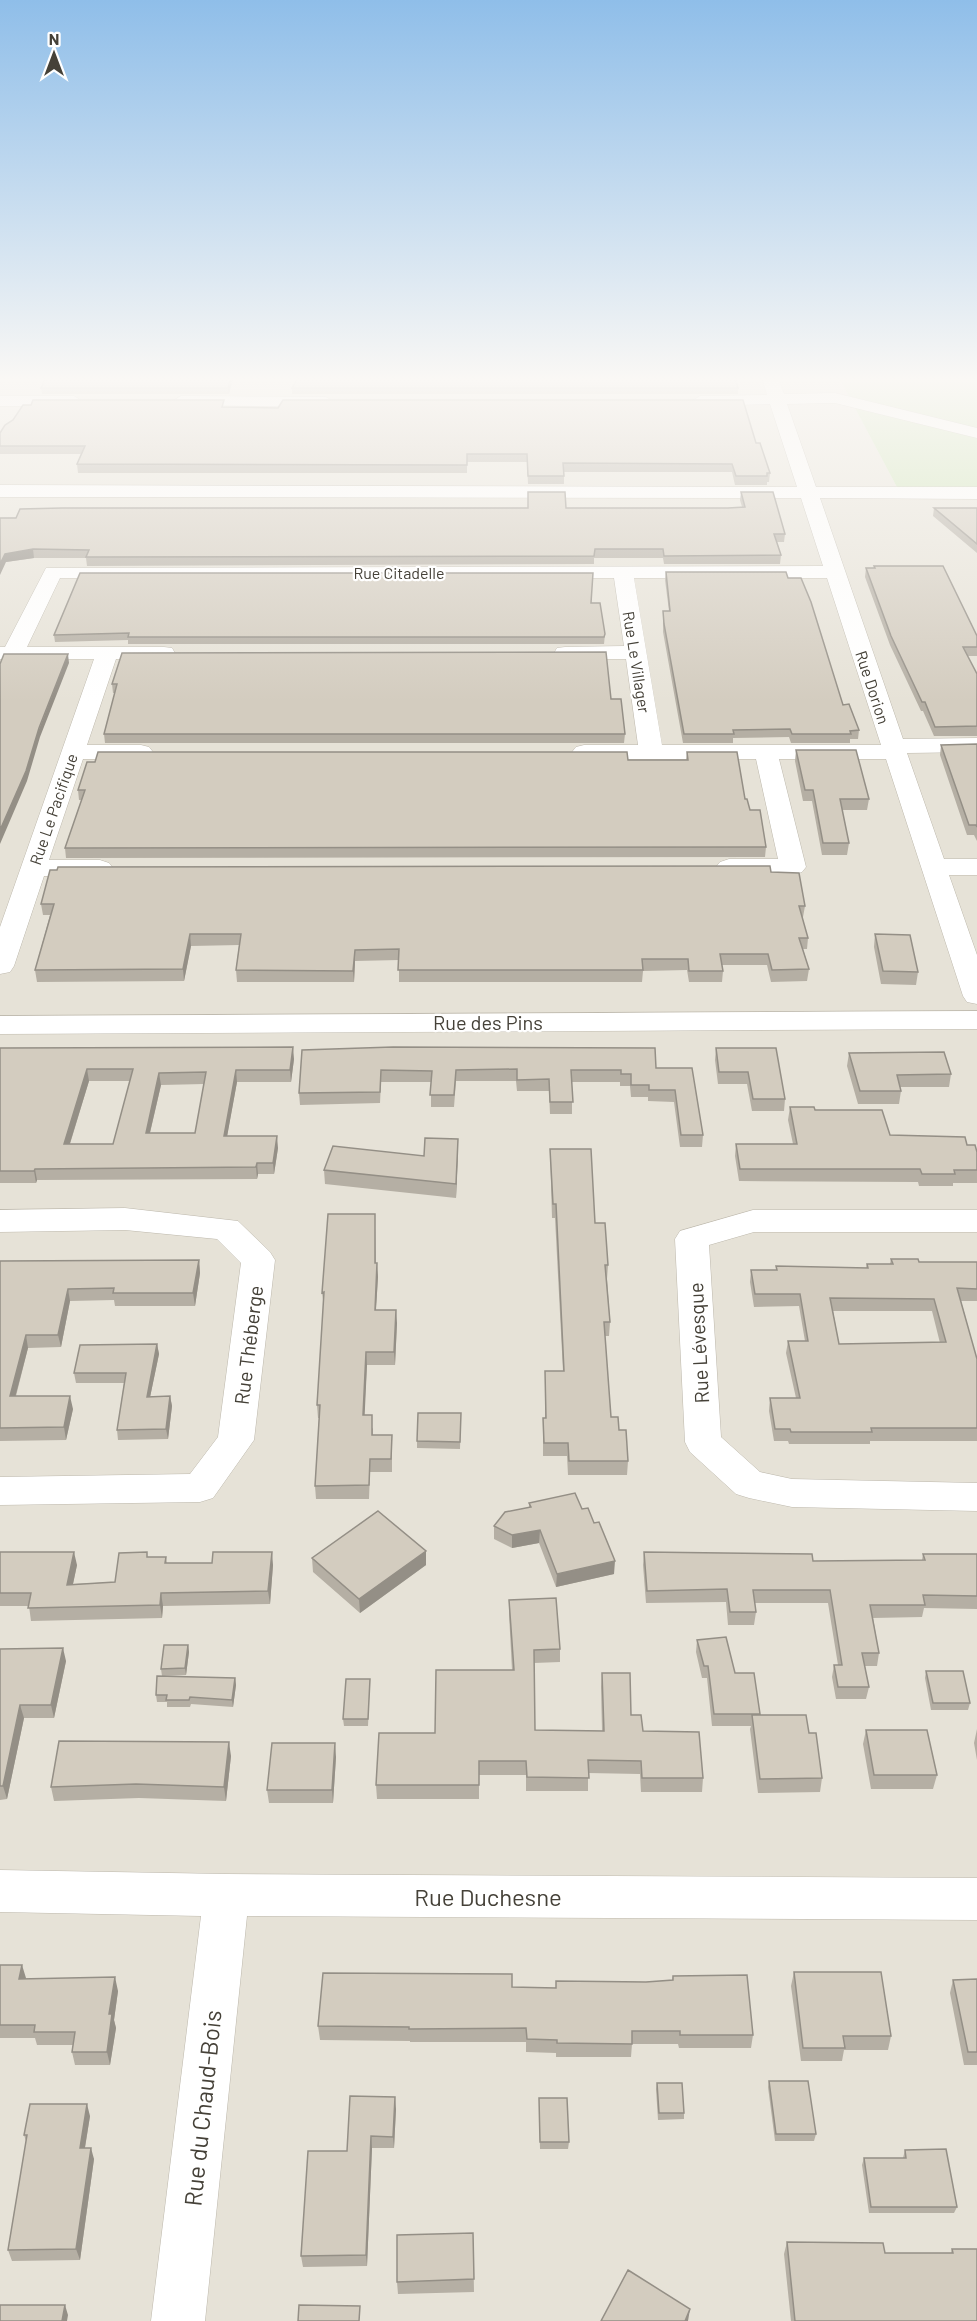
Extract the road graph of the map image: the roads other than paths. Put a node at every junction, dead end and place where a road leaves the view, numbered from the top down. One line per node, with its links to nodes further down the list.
1 (806, 486): 5 (street, Rue Dorion)
2 (0, 491): 4 (street)
3 (977, 493): 5 (street)
4 (359, 498): 5 (street); 6 (street)
5 (810, 498): 7 (street); 9 (street, Rue Dorion)
6 (0, 504)
7 (977, 504)
8 (623, 572): 9 (street, Rue Citadelle); 11 (street, Rue Le Villager); 12 (street, Rue Citadelle)
9 (835, 572): 16 (street, Rue Dorion)
10 (542, 652): 11 (street)
11 (636, 652): 20 (street, Rue Le Villager)
12 (6, 653): 13 (street)
13 (106, 653): 14 (street); 17 (street, Rue Le Pacifique)
14 (189, 653)
15 (977, 745): 16 (street)
16 (894, 749): 21 (street); 24 (street, Rue Dorion)
17 (73, 752): 18 (street); 26 (street, Rue Le Pacifique)
18 (167, 752)
19 (557, 752): 20 (street)
20 (651, 752): 21 (street)
21 (766, 752): 23 (street)
22 (128, 867): 26 (street)
23 (710, 867)
24 (933, 867): 25 (street); 28 (street, Rue Dorion)
25 (977, 867)
26 (33, 868): 27 (street, Rue Le Pacifique)
27 (0, 966)
28 (977, 996)
29 (977, 1020): 30 (street, Rue des Pins)
30 (0, 1024)
31 (0, 1221): 33 (street, Rue Théberge)
32 (977, 1221): 34 (street, Rue Lévesque)
33 (0, 1491)
34 (977, 1497)
35 (0, 1891): 36 (street, Rue Duchesne)
36 (226, 1895): 37 (street, Rue Duchesne); 38 (street, Rue du Chaud-Bois)
37 (977, 1899)
38 (178, 2321)

